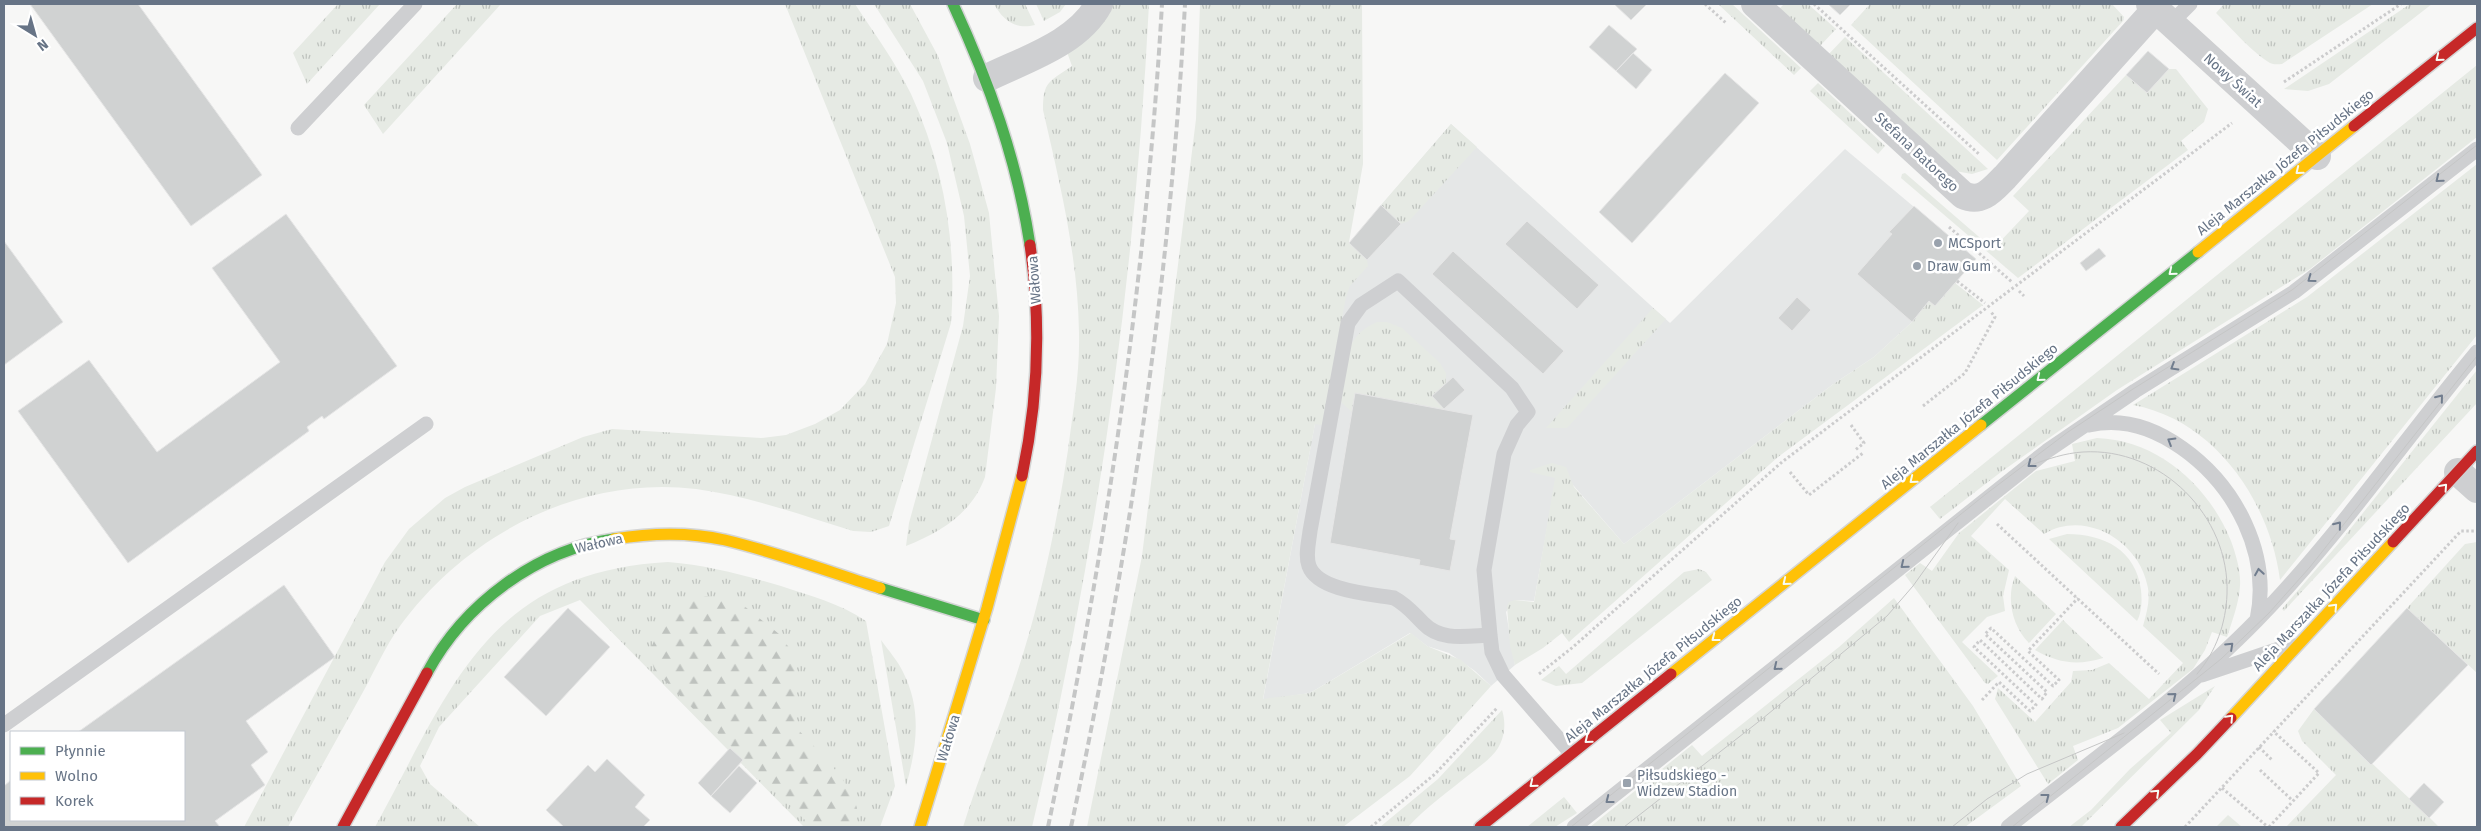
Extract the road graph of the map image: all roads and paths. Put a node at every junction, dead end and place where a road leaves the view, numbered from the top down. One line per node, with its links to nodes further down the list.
1 (415, 4): 13 (lane)
2 (953, 4): 10 (main road, Wałowa)
3 (1099, 4): 10 (street)
4 (1755, 4): 16 (street, Stefana Batorego)
5 (1814, 4): 16 (path)
6 (2190, 4): 8 (lane)
7 (2401, 4): 11 (path)
8 (2159, 12): 15 (street, Nowy Świat); 16 (street, Stefana Batorego)
9 (2477, 28): 15 (main road, Aleja Marszałka Józefa Piłsudskiego, one-way to 15)
10 (988, 78): 35 (main road, Wałowa)
11 (2281, 84)
12 (2238, 118): 39 (path)
13 (298, 128)
14 (2477, 149): 26 (lane, one-way to 26)
15 (2317, 156): 47 (main road, Aleja Marszałka Józefa Piłsudskiego, one-way to 47)
16 (2005, 177)
17 (1957, 281): 20 (path)
18 (2019, 291): 19 (path)
19 (2024, 296)
20 (1984, 303)
21 (1991, 312): 23 (path)
22 (2477, 352): 36 (lane, one-way to 22)
23 (1923, 406)
24 (426, 424): 44 (lane)
25 (1851, 425): 27 (path)
26 (2070, 435): 36 (lane, one-way to 26); 56 (lane, one-way to 56)
27 (1854, 451)
28 (2477, 451): 31 (main road, Aleja Marszałka Józefa Piłsudskiego)
29 (1863, 453): 30 (path)
30 (1790, 472)
31 (2468, 480): 38 (main road, Aleja Marszałka Józefa Piłsudskiego, one-way to 31)
32 (1996, 523): 34 (path)
33 (2477, 531): 45 (path)
34 (2078, 598): 41 (path); 42 (path)
35 (984, 620): 52 (main road, Wałowa); 53 (main road, Wałowa)
36 (2257, 620): 40 (lane, one-way to 36)
37 (1490, 635): 37 (lane); 47 (lane)
38 (2300, 642): 40 (lane); 58 (main road, Aleja Marszałka Józefa Piłsudskiego, one-way to 38)
39 (1532, 679)
40 (2194, 679): 57 (lane, one-way to 40)
41 (2166, 680)
42 (1982, 700)
43 (1502, 702): 54 (path)
44 (4, 725)
45 (2273, 731): 46 (path); 51 (path)
46 (2259, 747): 48 (path); 50 (path)
47 (1571, 753): 55 (main road, Aleja Marszałka Józefa Piłsudskiego, one-way to 55)
48 (2272, 760)
49 (2260, 770): 51 (path)
50 (2222, 788): 59 (path); 60 (path)
51 (2294, 801): 60 (path)
52 (342, 827)
53 (920, 827)
54 (1370, 827)
55 (1480, 827)
56 (1575, 827)
57 (2008, 827)
58 (2121, 827)
59 (2185, 827)
60 (2268, 827)

